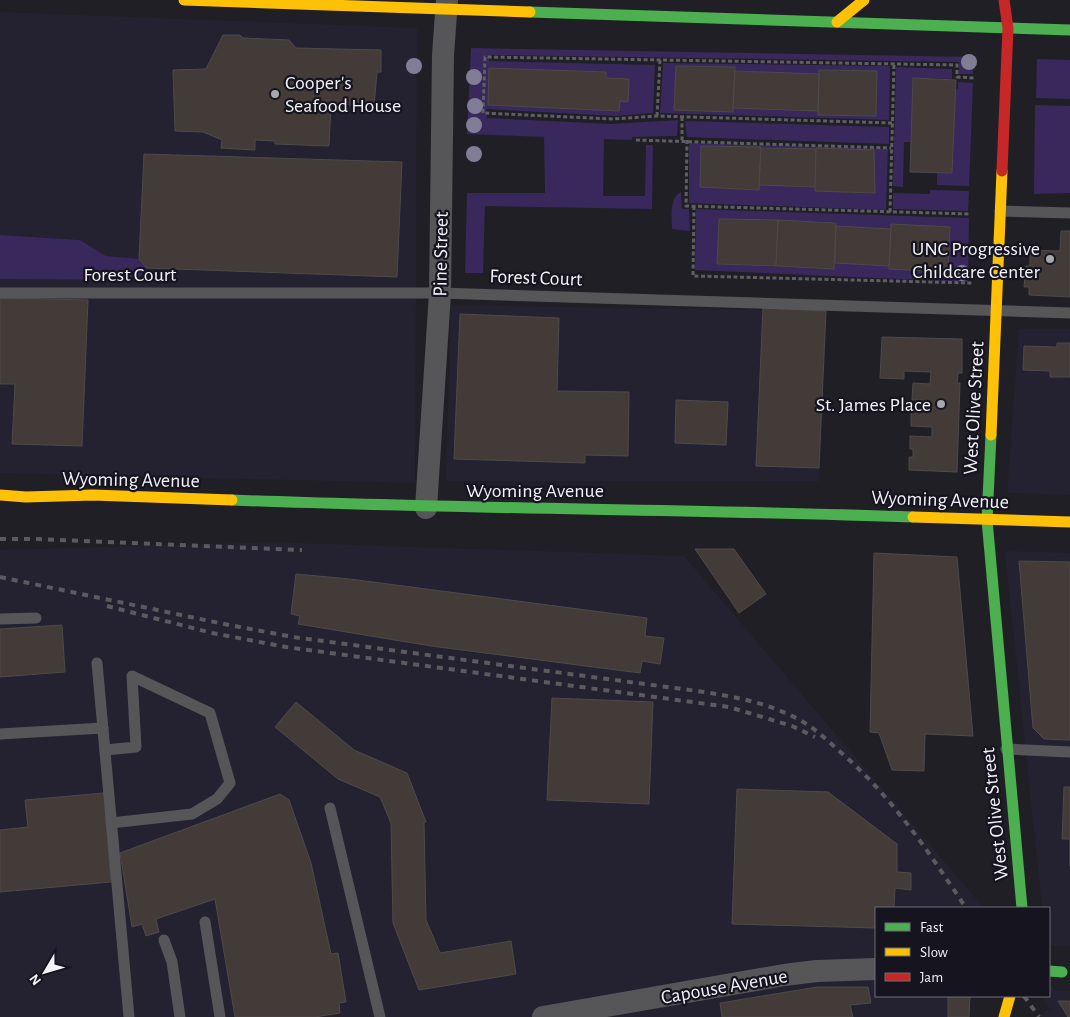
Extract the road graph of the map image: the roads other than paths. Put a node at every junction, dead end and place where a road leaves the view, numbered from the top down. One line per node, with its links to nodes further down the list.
1 (184, 0): 4 (main road)
2 (864, 0): 5 (main road)
3 (1004, 0): 6 (main road, West Olive Street)
4 (447, 5): 5 (main road); 11 (street, Pine Street)
5 (837, 22): 6 (main road)
6 (1008, 28): 7 (main road); 8 (main road, West Olive Street)
7 (1070, 30)
8 (1000, 211): 9 (lane); 12 (main road, West Olive Street)
9 (1070, 213)
10 (0, 293): 11 (lane, Forest Court)
11 (440, 293): 12 (lane, Forest Court); 15 (street, Pine Street)
12 (996, 310): 13 (lane, Forest Court); 16 (main road, West Olive Street)
13 (1070, 312)
14 (0, 495): 15 (main road, Wyoming Avenue)
15 (426, 508): 16 (main road, Wyoming Avenue)
16 (987, 520): 17 (main road, Wyoming Avenue); 23 (main road, West Olive Street)
17 (1070, 522)
18 (36, 618): 19 (lane)
19 (0, 619)
20 (97, 663): 21 (lane)
21 (102, 728): 22 (lane); 24 (lane)
22 (0, 734)
23 (1006, 749): 25 (lane); 28 (main road, West Olive Street)
24 (105, 750): 27 (lane); 27 (lane)
25 (1070, 752)
26 (330, 808): 36 (lane)
27 (111, 823): 33 (lane)
28 (1022, 907)
29 (205, 922): 35 (lane)
30 (164, 940): 34 (lane)
31 (875, 969): 37 (street, Capouse Avenue)
32 (1010, 997): 38 (main road)
33 (129, 1017)
34 (180, 1017)
35 (220, 1017)
36 (380, 1017)
37 (543, 1017)
38 (1004, 1017)

